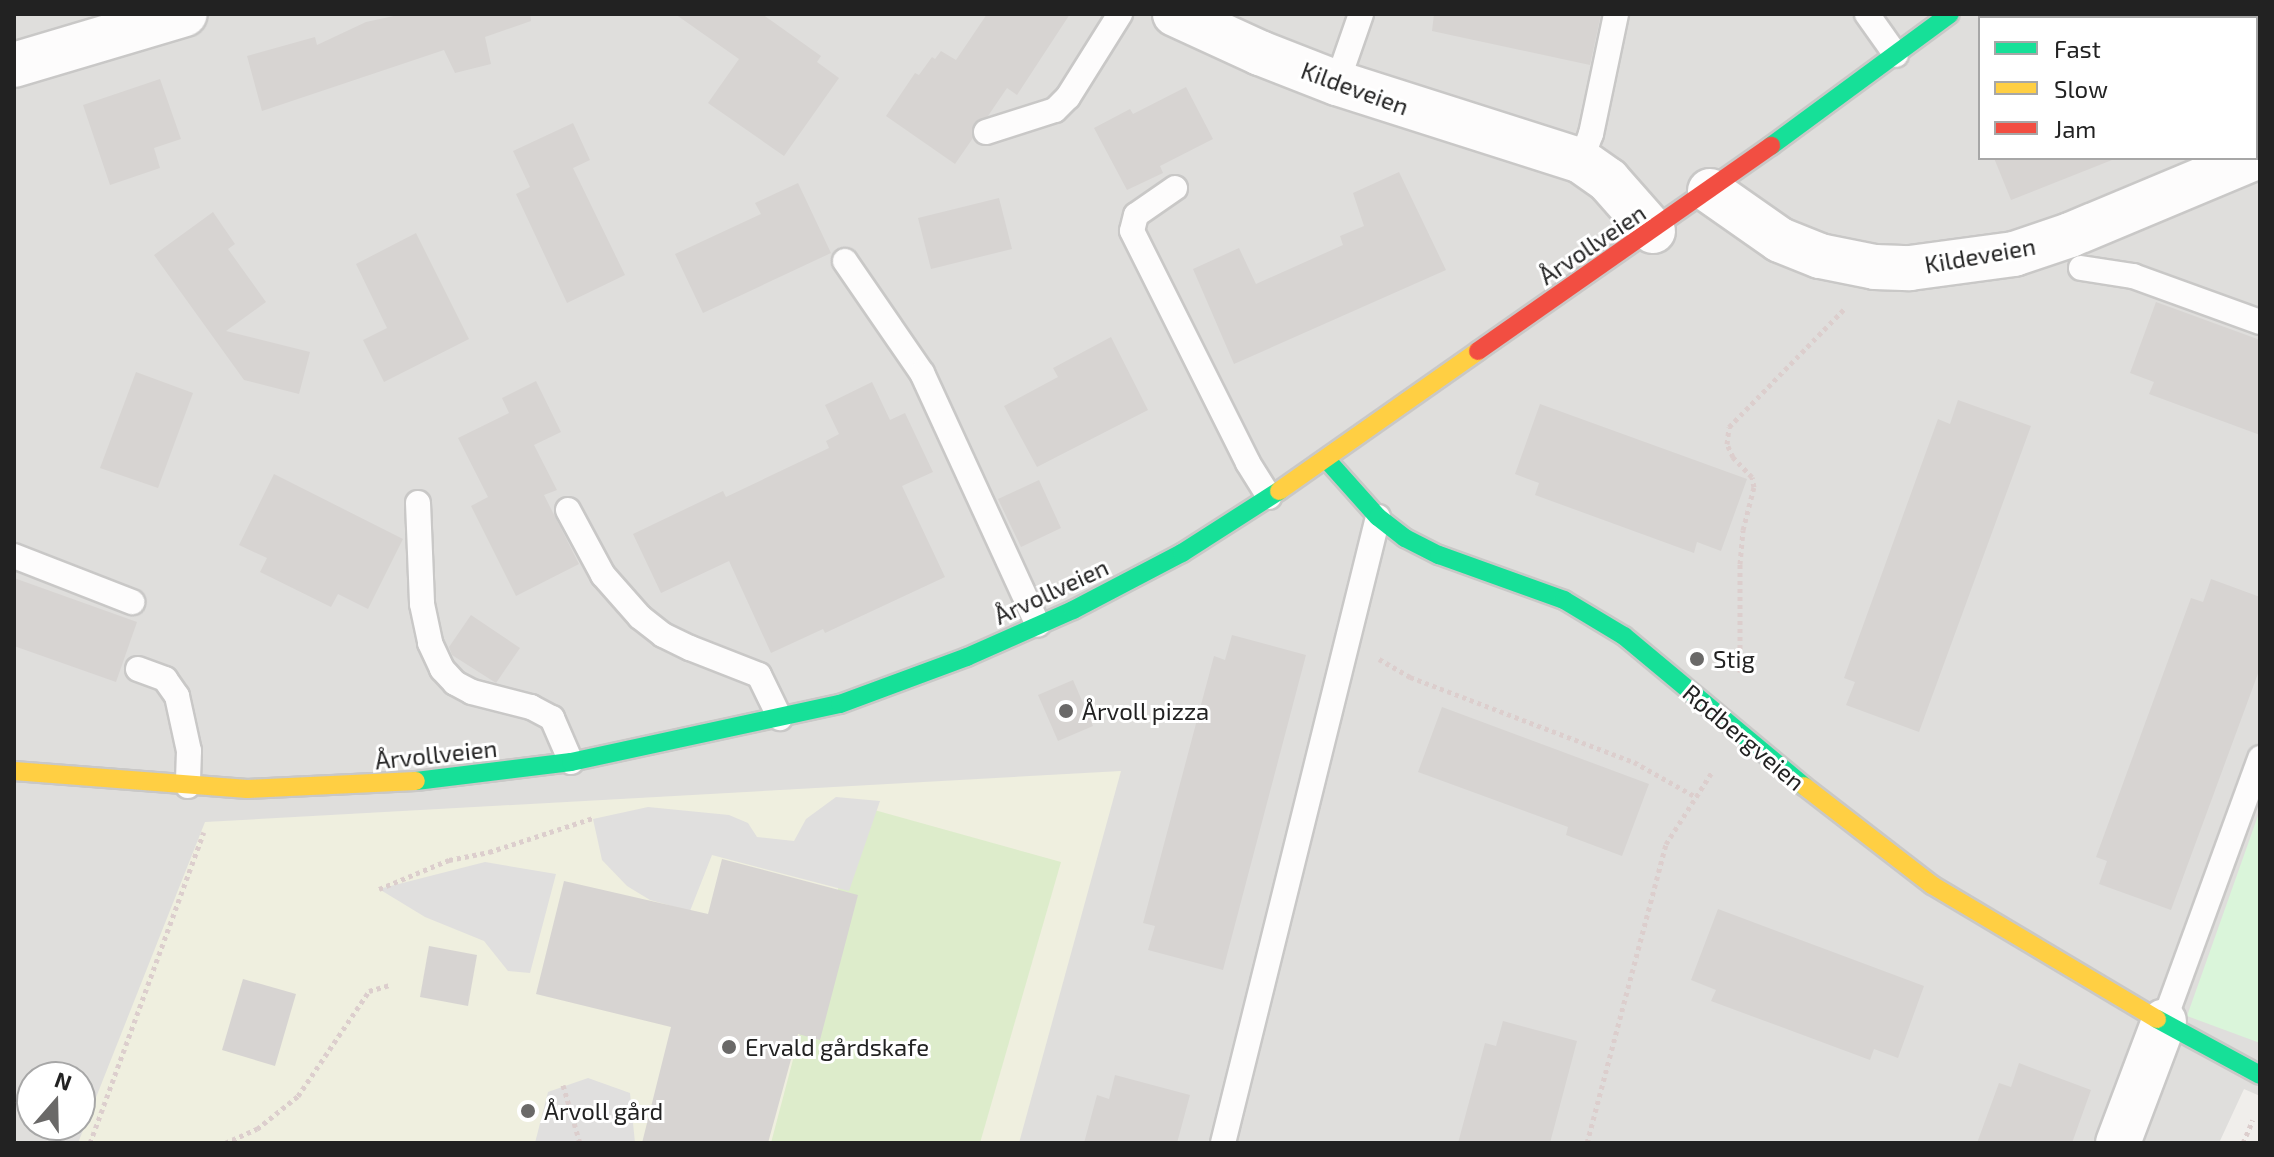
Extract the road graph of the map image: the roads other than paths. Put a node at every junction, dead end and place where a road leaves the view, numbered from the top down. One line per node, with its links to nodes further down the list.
1 (185, 14): 10 (street)
2 (1120, 14): 12 (lane)
3 (1175, 14): 11 (street, Kildeveien)
4 (1361, 14): 11 (lane)
5 (1616, 14): 14 (lane)
6 (1867, 14): 9 (lane)
7 (1950, 14): 8 (street, Årvollveien)
8 (1925, 22): 9 (street, Årvollveien)
9 (1896, 55): 16 (street, Årvollveien)
10 (14, 65)
11 (1337, 83): 14 (street, Kildeveien)
12 (986, 132)
13 (2250, 160): 16 (street, Kildeveien)
14 (1581, 161): 17 (street, Kildeveien)
15 (1175, 188): 22 (lane)
16 (1710, 191): 17 (street, Årvollveien)
17 (1653, 231): 21 (street, Årvollveien)
18 (845, 261): 28 (lane)
19 (2081, 268): 20 (lane)
20 (2260, 322)
21 (1327, 460): 22 (street, Årvollveien); 25 (street, Rødbergveien)
22 (1269, 497): 28 (street, Årvollveien)
23 (418, 503): 32 (lane)
24 (568, 510): 30 (lane)
25 (1378, 517): 35 (street, Rødbergveien); 37 (lane)
26 (14, 556): 27 (lane)
27 (132, 602)
28 (1038, 625): 30 (street, Årvollveien)
29 (138, 669): 34 (lane)
30 (780, 718): 32 (street, Årvollveien)
31 (2260, 758): 35 (lane)
32 (571, 762): 34 (street, Årvollveien)
33 (14, 771): 34 (street, Årvollveien)
34 (188, 786)
35 (2164, 1021): 36 (street, Rødbergveien); 38 (street)
36 (2260, 1075)
37 (1223, 1143)
38 (2118, 1143)

